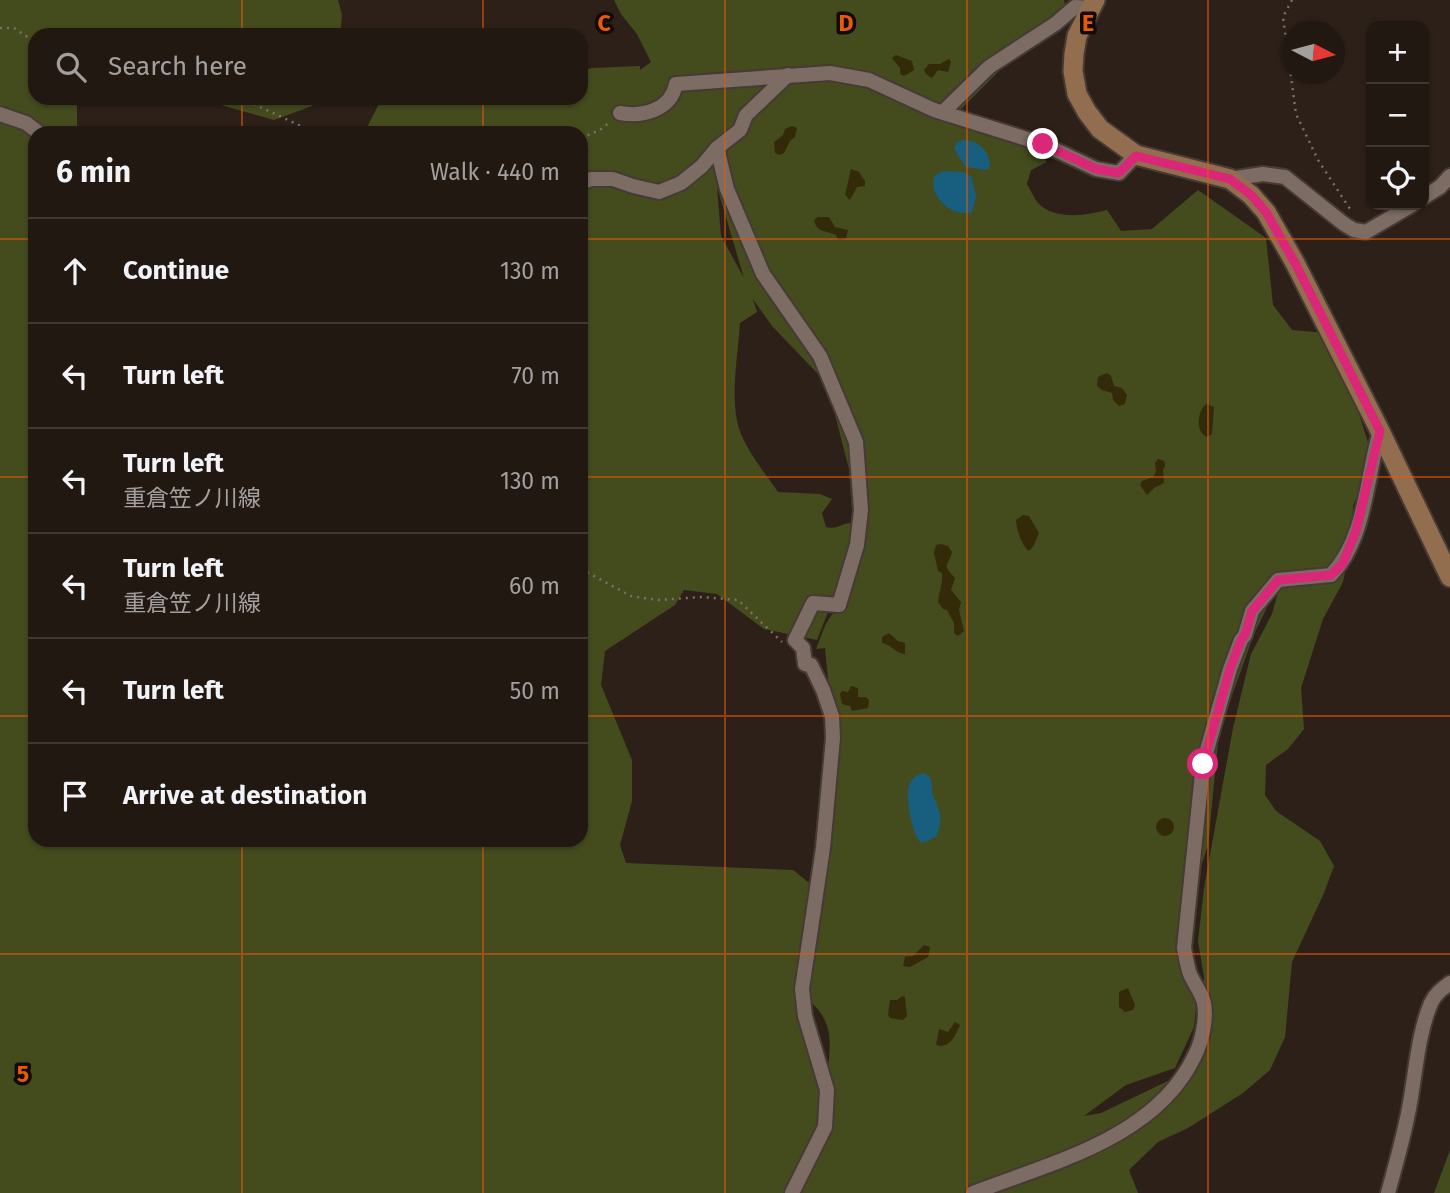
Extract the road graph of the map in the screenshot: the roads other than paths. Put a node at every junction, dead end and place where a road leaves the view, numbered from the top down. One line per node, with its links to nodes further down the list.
1 (1092, 4): 3 (street); 8 (main road)
2 (788, 75): 3 (street); 4 (street); 7 (street)
3 (943, 112): 8 (street)
4 (620, 113)
5 (0, 114): 6 (street)
6 (30, 126)
7 (717, 148): 11 (street); 17 (street)
8 (1136, 156): 10 (main road)
9 (1450, 176): 12 (street)
10 (1230, 179): 13 (street); 14 (main road)
11 (588, 180)
12 (1429, 194)
13 (1403, 210)
14 (1380, 431): 15 (main road); 18 (street)
15 (1450, 577)
16 (1450, 984): 19 (street)
17 (792, 1193)
18 (973, 1193)
19 (1388, 1193)

